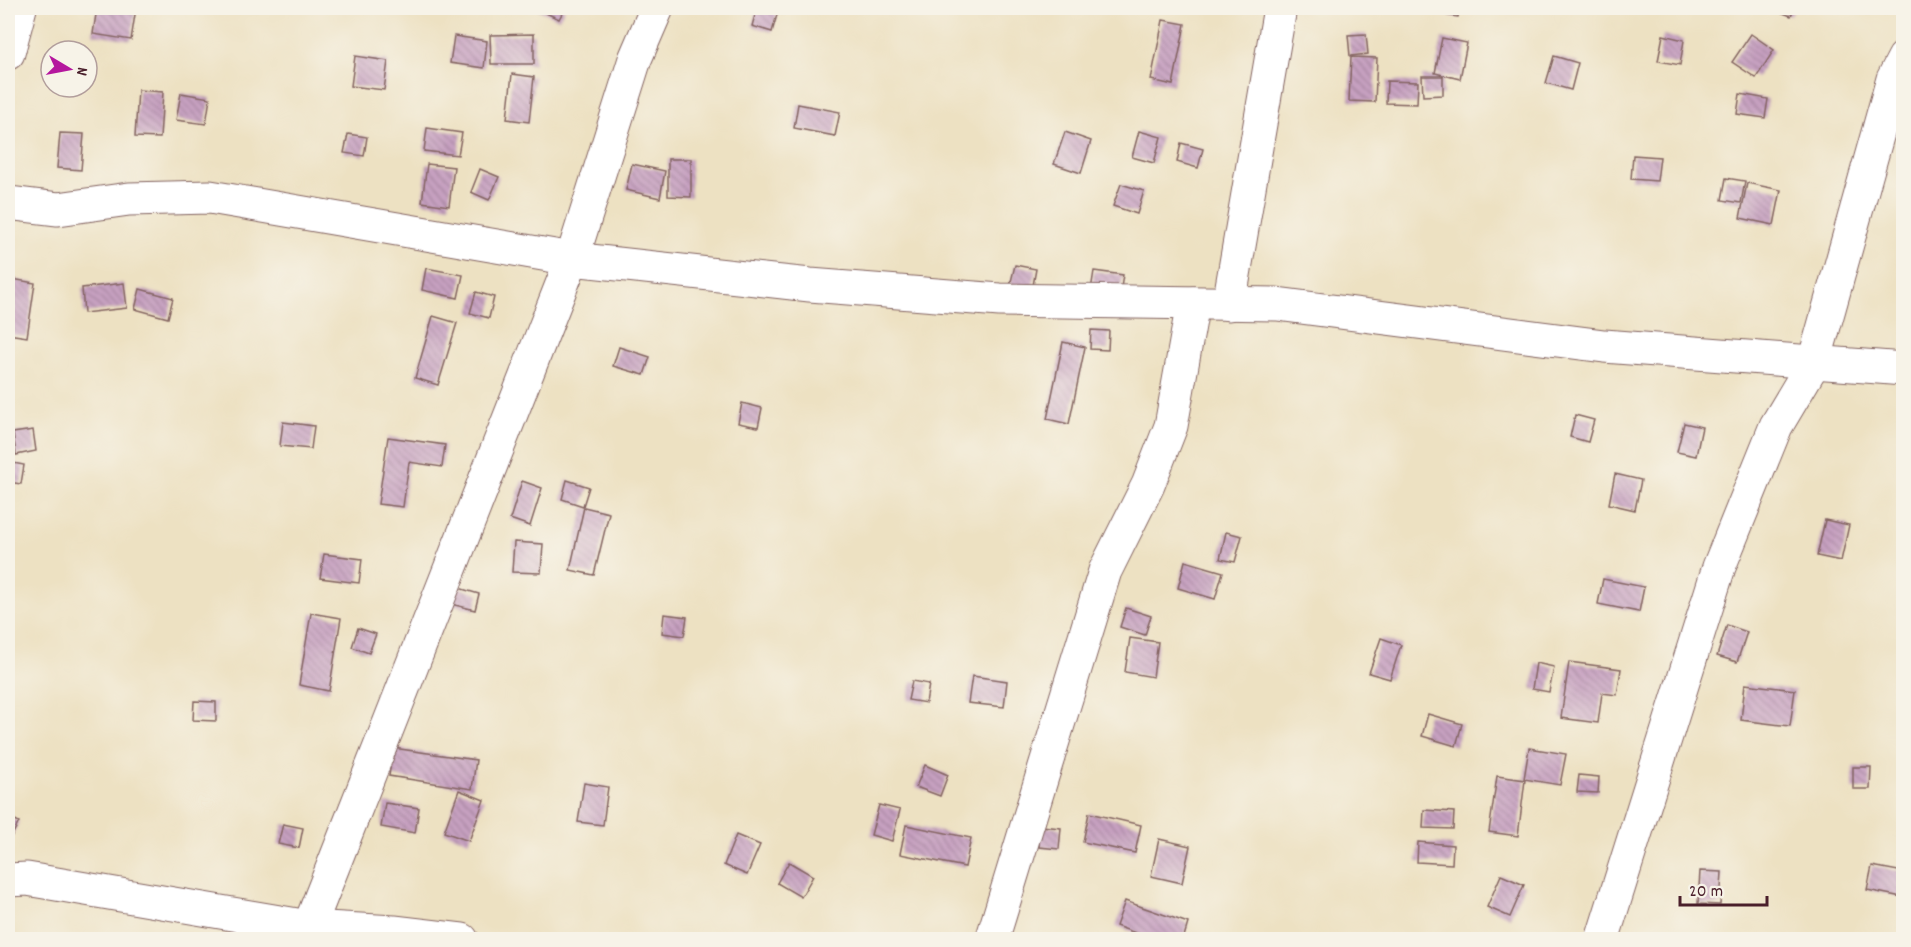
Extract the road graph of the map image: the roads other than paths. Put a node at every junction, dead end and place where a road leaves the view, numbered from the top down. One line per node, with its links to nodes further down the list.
1 (20, 8): 4 (street)
2 (657, 8): 7 (street)
3 (1280, 8): 9 (street)
4 (8, 53)
5 (1904, 58): 10 (street)
6 (8, 203): 7 (street)
7 (572, 259): 8 (street); 13 (street)
8 (1193, 303): 9 (street); 15 (street)
9 (1229, 304): 10 (street)
10 (1814, 362): 11 (street); 16 (street)
11 (1904, 369)
12 (8, 880): 13 (street)
13 (307, 933): 14 (street)
14 (462, 939)
15 (992, 939)
16 (1602, 939)

